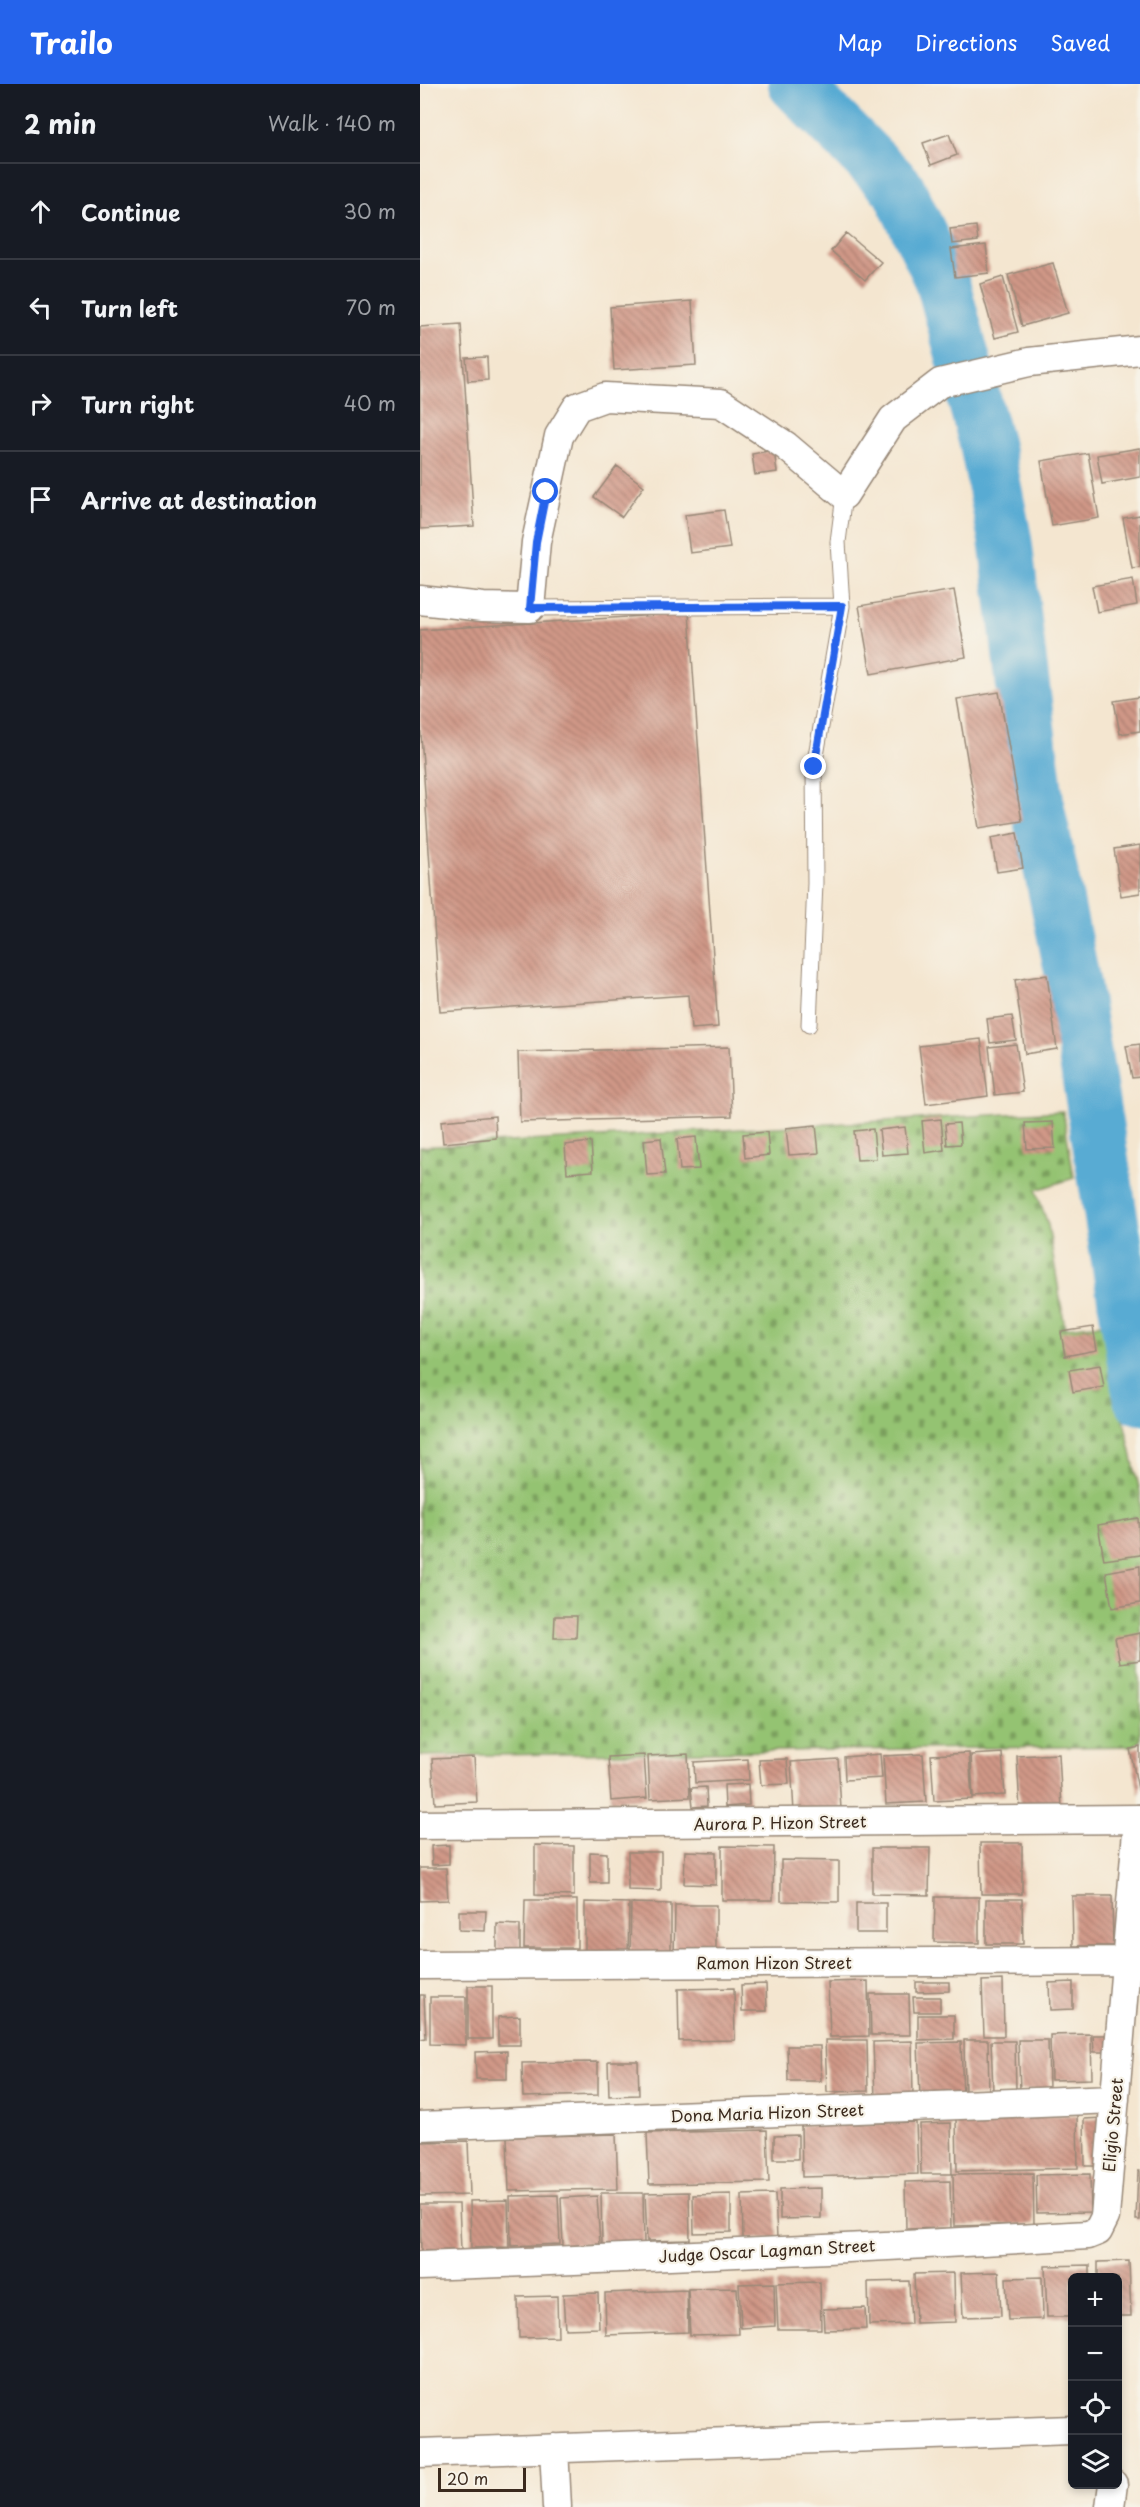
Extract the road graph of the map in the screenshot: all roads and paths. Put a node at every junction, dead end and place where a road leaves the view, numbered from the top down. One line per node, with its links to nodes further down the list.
1 (1140, 350): 2 (street)
2 (844, 495): 4 (lane); 5 (street)
3 (420, 600): 5 (street)
4 (842, 606): 5 (lane); 6 (lane)
5 (530, 608)
6 (809, 1025)
7 (1139, 1819): 8 (street, Aurora P. Hizon Street); 9 (street, Eligio Street)
8 (420, 1825)
9 (1128, 1961): 10 (street, Ramon Hizon Street); 11 (street, Eligio Street)
10 (420, 1965)
11 (1115, 2099): 12 (street, Dona Maria Hizon Street); 13 (street, Eligio Street)
12 (420, 2126)
13 (1105, 2217): 14 (street, Judge Oscar Lagman Street)
14 (420, 2266)
15 (1068, 2430): 16 (street)
16 (554, 2448): 17 (street); 19 (street)
17 (420, 2453)
18 (1112, 2489): 20 (street)
19 (556, 2507)
20 (1110, 2507)

